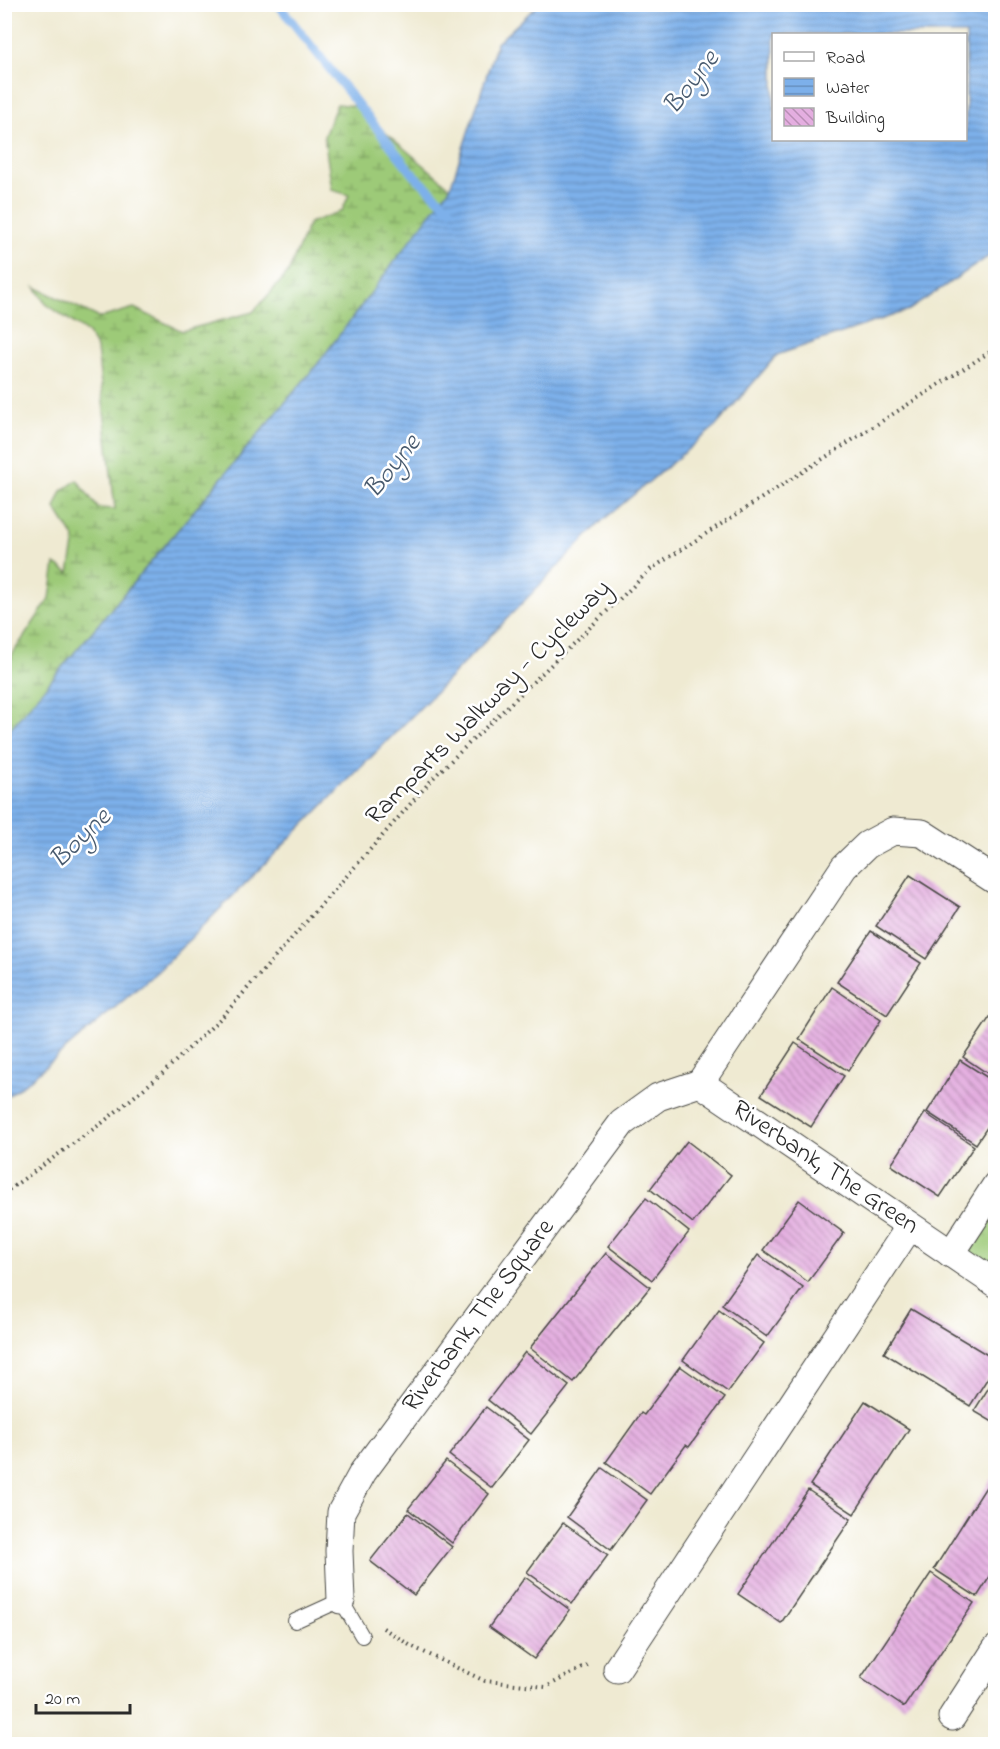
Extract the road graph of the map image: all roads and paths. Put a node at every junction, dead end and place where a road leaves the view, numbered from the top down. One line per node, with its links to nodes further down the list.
1 (996, 348): 5 (path, Ramparts Walkway - Cycleway)
2 (996, 880): 3 (street)
3 (700, 1083): 6 (street, Riverbank, The Green); 9 (street, Riverbank, The Square)
4 (996, 1185): 7 (street)
5 (4, 1193)
6 (910, 1226): 7 (street, Riverbank, The Green); 13 (street)
7 (951, 1254): 8 (street, Riverbank, The Green)
8 (996, 1284)
9 (341, 1600): 10 (lane); 11 (lane); 13 (path)
10 (295, 1621)
11 (362, 1636)
12 (994, 1654): 14 (street)
13 (617, 1669)
14 (952, 1718)

